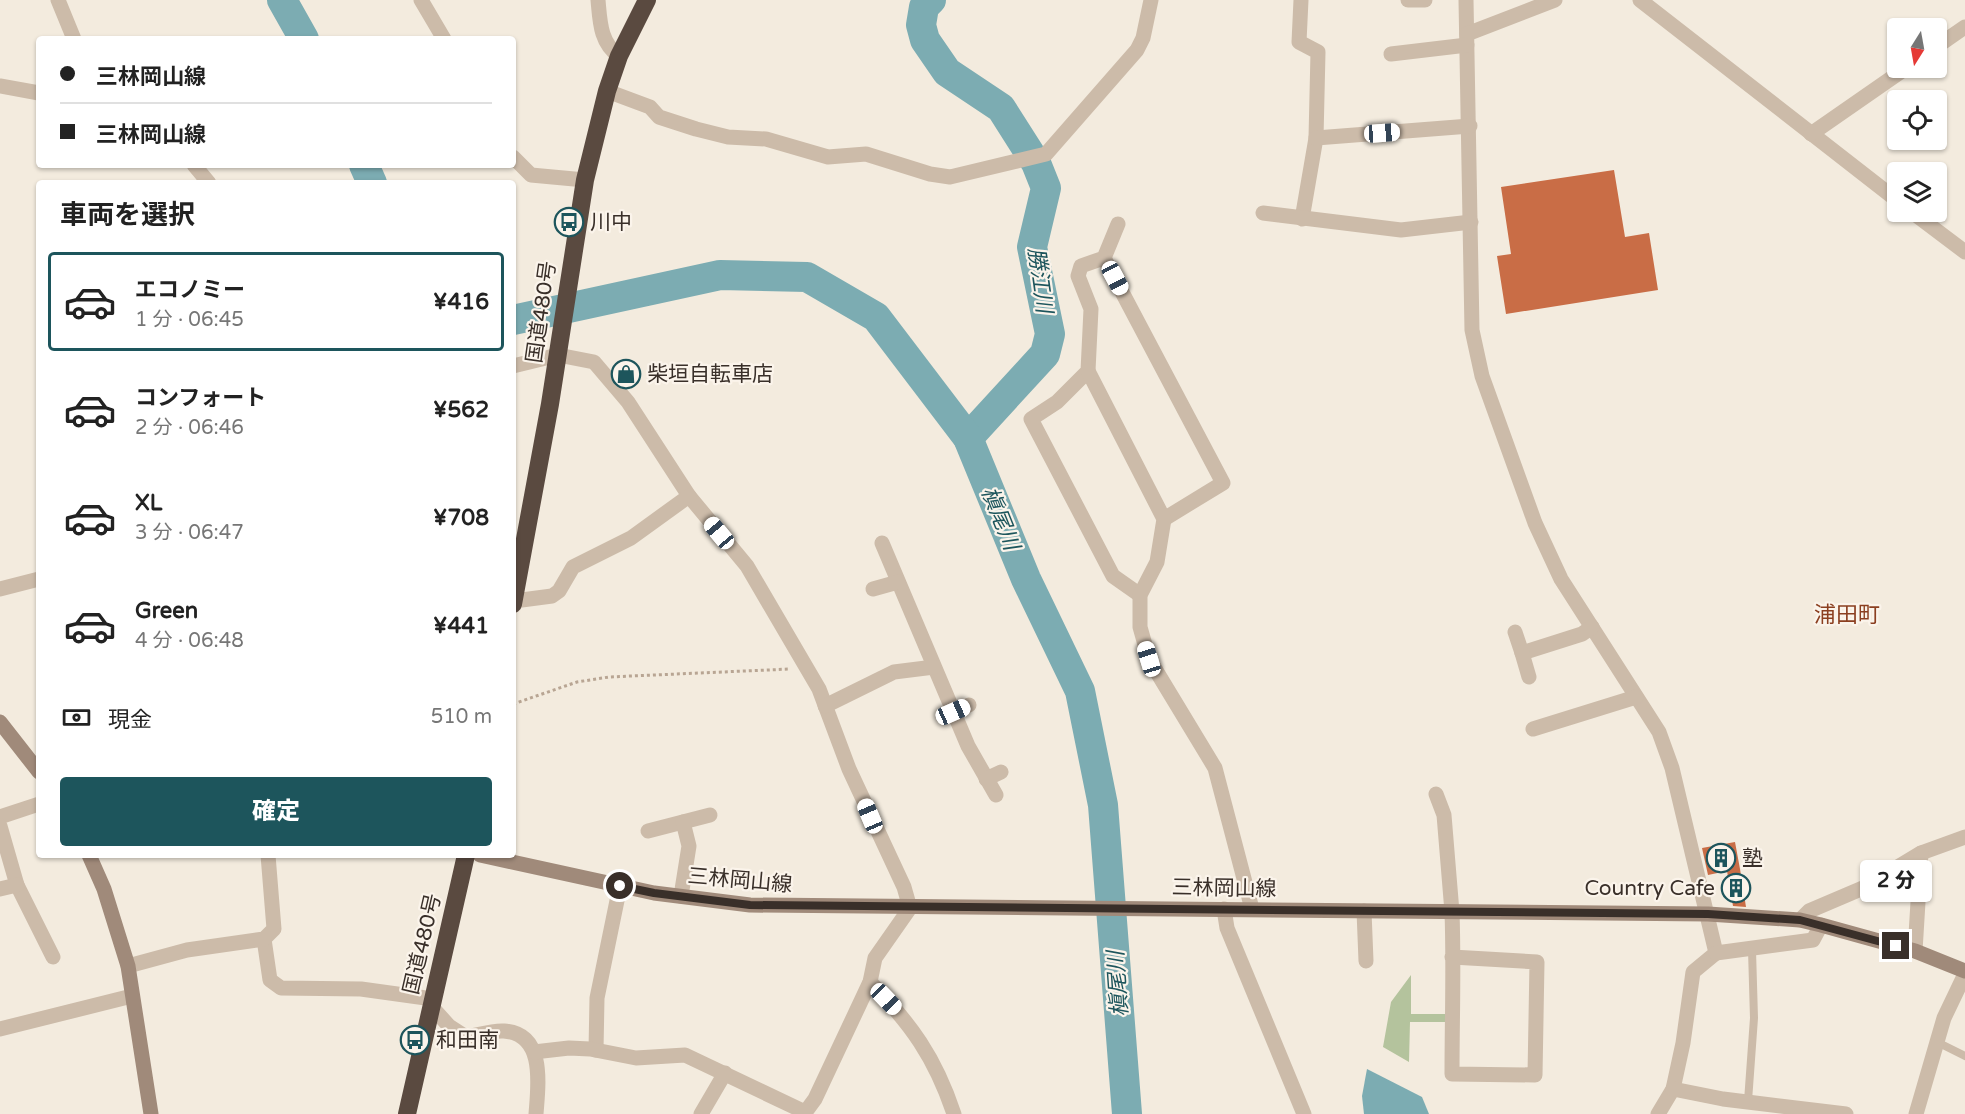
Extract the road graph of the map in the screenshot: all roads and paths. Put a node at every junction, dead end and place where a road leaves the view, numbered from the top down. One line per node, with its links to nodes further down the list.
1 (58, 0): 13 (street)
2 (421, 0): 14 (street)
3 (598, 0): 18 (street)
4 (647, 0): 18 (highway, 国道480号)
5 (1151, 0): 21 (street)
6 (1301, 0): 25 (street)
7 (1408, 0): 8 (street)
8 (1425, 0)
9 (1466, 0): 15 (street)
10 (1555, 0): 15 (street)
11 (1641, 0): 24 (street)
12 (1965, 27): 16 (street)
13 (73, 36)
14 (442, 36)
15 (1467, 39): 17 (street); 23 (street)
16 (1947, 39)
17 (1391, 54)
18 (620, 56): 21 (highway, 国道480号)
19 (1892, 78): 24 (street)
20 (0, 86): 22 (street)
21 (607, 91): 29 (highway, 国道480号)
22 (36, 92)
23 (1470, 126): 25 (street); 33 (street)
24 (1811, 134): 30 (street)
25 (1316, 138): 32 (street)
26 (516, 160): 29 (street)
27 (196, 168): 28 (street)
28 (206, 180)
29 (585, 180): 38 (highway, 国道480号)
30 (1887, 193)
31 (1263, 213): 32 (street)
32 (1302, 219): 33 (street)
33 (1471, 222): 51 (street)
34 (1925, 222): 36 (street)
35 (1118, 224): 37 (street)
36 (1965, 252)
37 (1104, 258): 40 (street); 42 (street)
38 (558, 355): 39 (street); 41 (street); 46 (highway, 国道480号)
39 (516, 365)
40 (1088, 371): 42 (street); 49 (street)
41 (688, 496): 50 (street); 55 (street)
42 (1164, 519): 49 (street)
43 (882, 543): 45 (street)
44 (36, 580): 47 (street)
45 (898, 582): 48 (street); 54 (street)
46 (516, 586)
47 (0, 589)
48 (873, 589)
49 (1140, 595): 89 (street)
50 (516, 602)
51 (1592, 627): 53 (street); 57 (street)
52 (1515, 632): 53 (street)
53 (1522, 653): 56 (street)
54 (934, 667): 60 (street); 61 (street)
55 (807, 668): 58 (path); 60 (street)
56 (1530, 677)
57 (1636, 697): 63 (street); 92 (street)
58 (516, 703)
59 (969, 705): 61 (street)
60 (825, 706): 87 (street)
61 (953, 712): 66 (street)
62 (0, 722): 64 (main road)
63 (1533, 729)
64 (36, 764)
65 (1001, 772): 66 (street)
66 (986, 779): 68 (street)
67 (1436, 794): 71 (street)
68 (996, 795)
69 (1456, 803): 71 (street)
70 (36, 805): 73 (street)
71 (1442, 810): 91 (street)
72 (710, 815): 74 (street)
73 (0, 818)
74 (682, 822): 76 (street); 86 (street)
75 (0, 826): 83 (street)
76 (648, 831)
77 (1965, 837): 78 (street)
78 (1921, 853): 93 (street); 97 (street)
79 (90, 858): 102 (main road)
80 (267, 858): 95 (street)
81 (465, 858): 106 (highway, 国道480号)
82 (494, 858): 84 (main road, 三林岡山線)
83 (17, 885): 85 (street); 99 (street)
84 (620, 886): 86 (main road, 三林岡山線); 109 (street)
85 (0, 889)
86 (681, 896): 87 (main road, 三林岡山線)
87 (910, 908): 88 (main road, 三林岡山線); 104 (street)
88 (1224, 909): 89 (main road, 三林岡山線); 122 (street)
89 (1252, 909): 90 (main road, 三林岡山線)
90 (1364, 911): 91 (main road, 三林岡山線); 101 (street)
91 (1452, 912): 92 (main road, 三林岡山線); 100 (street)
92 (1708, 914): 93 (main road, 三林岡山線); 98 (street)
93 (1800, 920): 94 (main road, 三林岡山線)
94 (1821, 925): 96 (street); 97 (main road, 三林岡山線)
95 (264, 939): 102 (street); 106 (street)
96 (1752, 950): 98 (street); 114 (lane)
97 (1915, 951): 103 (main road, 三林岡山線)
98 (1716, 953): 113 (street)
99 (53, 957)
100 (1452, 957): 100 (street)
101 (1366, 961)
102 (128, 966): 105 (main road)
103 (1965, 972): 108 (street)
104 (870, 982): 116 (street); 121 (street)
105 (132, 996): 107 (street); 117 (main road)
106 (432, 1003): 110 (street); 118 (highway, 国道480号)
107 (0, 1029)
108 (1937, 1042): 111 (lane); 125 (street)
109 (596, 1050): 110 (street); 112 (street)
110 (534, 1052): 119 (street)
111 (1965, 1056)
112 (725, 1073): 116 (street); 120 (street)
113 (1673, 1089): 114 (street); 123 (street)
114 (1748, 1101): 115 (street)
115 (1777, 1109): 124 (street)
116 (804, 1113)
117 (151, 1114)
118 (407, 1114)
119 (536, 1114)
120 (701, 1114)
121 (954, 1114)
122 (1304, 1114)
123 (1658, 1114)
124 (1846, 1114)
125 (1916, 1114)

